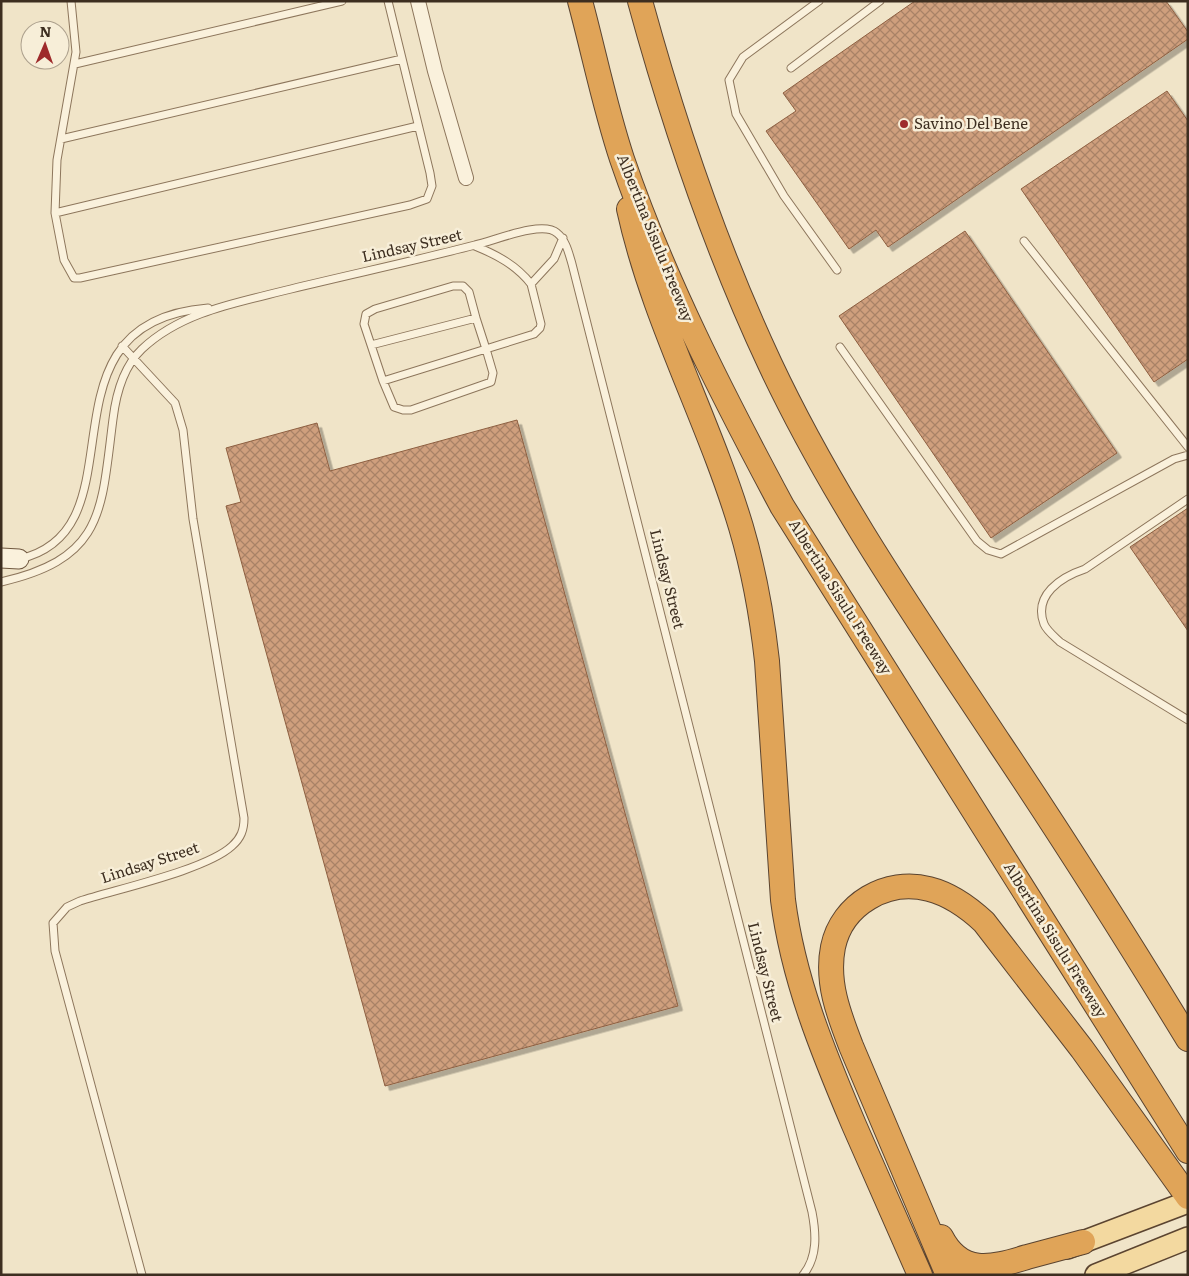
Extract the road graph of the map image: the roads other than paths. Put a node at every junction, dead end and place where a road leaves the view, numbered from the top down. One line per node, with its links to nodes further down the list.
1 (71, 1): 10 (lane)
2 (342, 1): 10 (lane)
3 (388, 1): 9 (lane)
4 (418, 1): 15 (street)
5 (580, 1): 14 (highway, Albertina Sisulu Freeway)
6 (640, 1): 36 (highway)
7 (819, 1): 20 (lane)
8 (880, 1): 11 (lane)
9 (402, 59): 12 (lane); 13 (lane)
10 (75, 64): 13 (lane)
11 (791, 68)
12 (418, 126): 16 (lane); 16 (lane)
13 (61, 138): 16 (lane)
14 (622, 158): 40 (highway, Albertina Sisulu Freeway); 43 (highway)
15 (466, 178)
16 (56, 213)
17 (562, 238): 19 (lane, Lindsay Street); 21 (lane); 47 (lane, Lindsay Street)
18 (1024, 241): 30 (lane)
19 (475, 246): 21 (lane); 22 (lane, Lindsay Street)
20 (837, 270)
21 (531, 284): 27 (lane)
22 (216, 308): 25 (lane, Lindsay Street); 28 (lane, Lindsay Street)
23 (476, 318): 24 (lane); 24 (lane); 27 (lane)
24 (371, 345): 29 (lane)
25 (122, 346): 28 (lane, Lindsay Street); 33 (lane, Lindsay Street)
26 (840, 347): 31 (lane)
27 (486, 349): 29 (lane); 29 (lane)
28 (134, 358): 34 (lane, Lindsay Street); 46 (lane, Lindsay Street)
29 (383, 381)
30 (1188, 447)
31 (1188, 455)
32 (1188, 498): 35 (lane)
33 (7, 560)
34 (1, 582)
35 (1188, 720)
36 (1089, 877): 37 (highway); 38 (highway)
37 (1188, 1015)
38 (1188, 1039)
39 (856, 1059): 41 (highway); 45 (highway); 50 (highway)
40 (1188, 1151)
41 (1188, 1197)
42 (1188, 1202): 45 (main road)
43 (896, 1221): 48 (highway); 49 (highway)
44 (1188, 1238): 52 (main road)
45 (1084, 1242): 51 (main road)
46 (142, 1275)
47 (803, 1275)
48 (903, 1275)
49 (920, 1275)
50 (948, 1275)
51 (994, 1275)
52 (1096, 1275)

